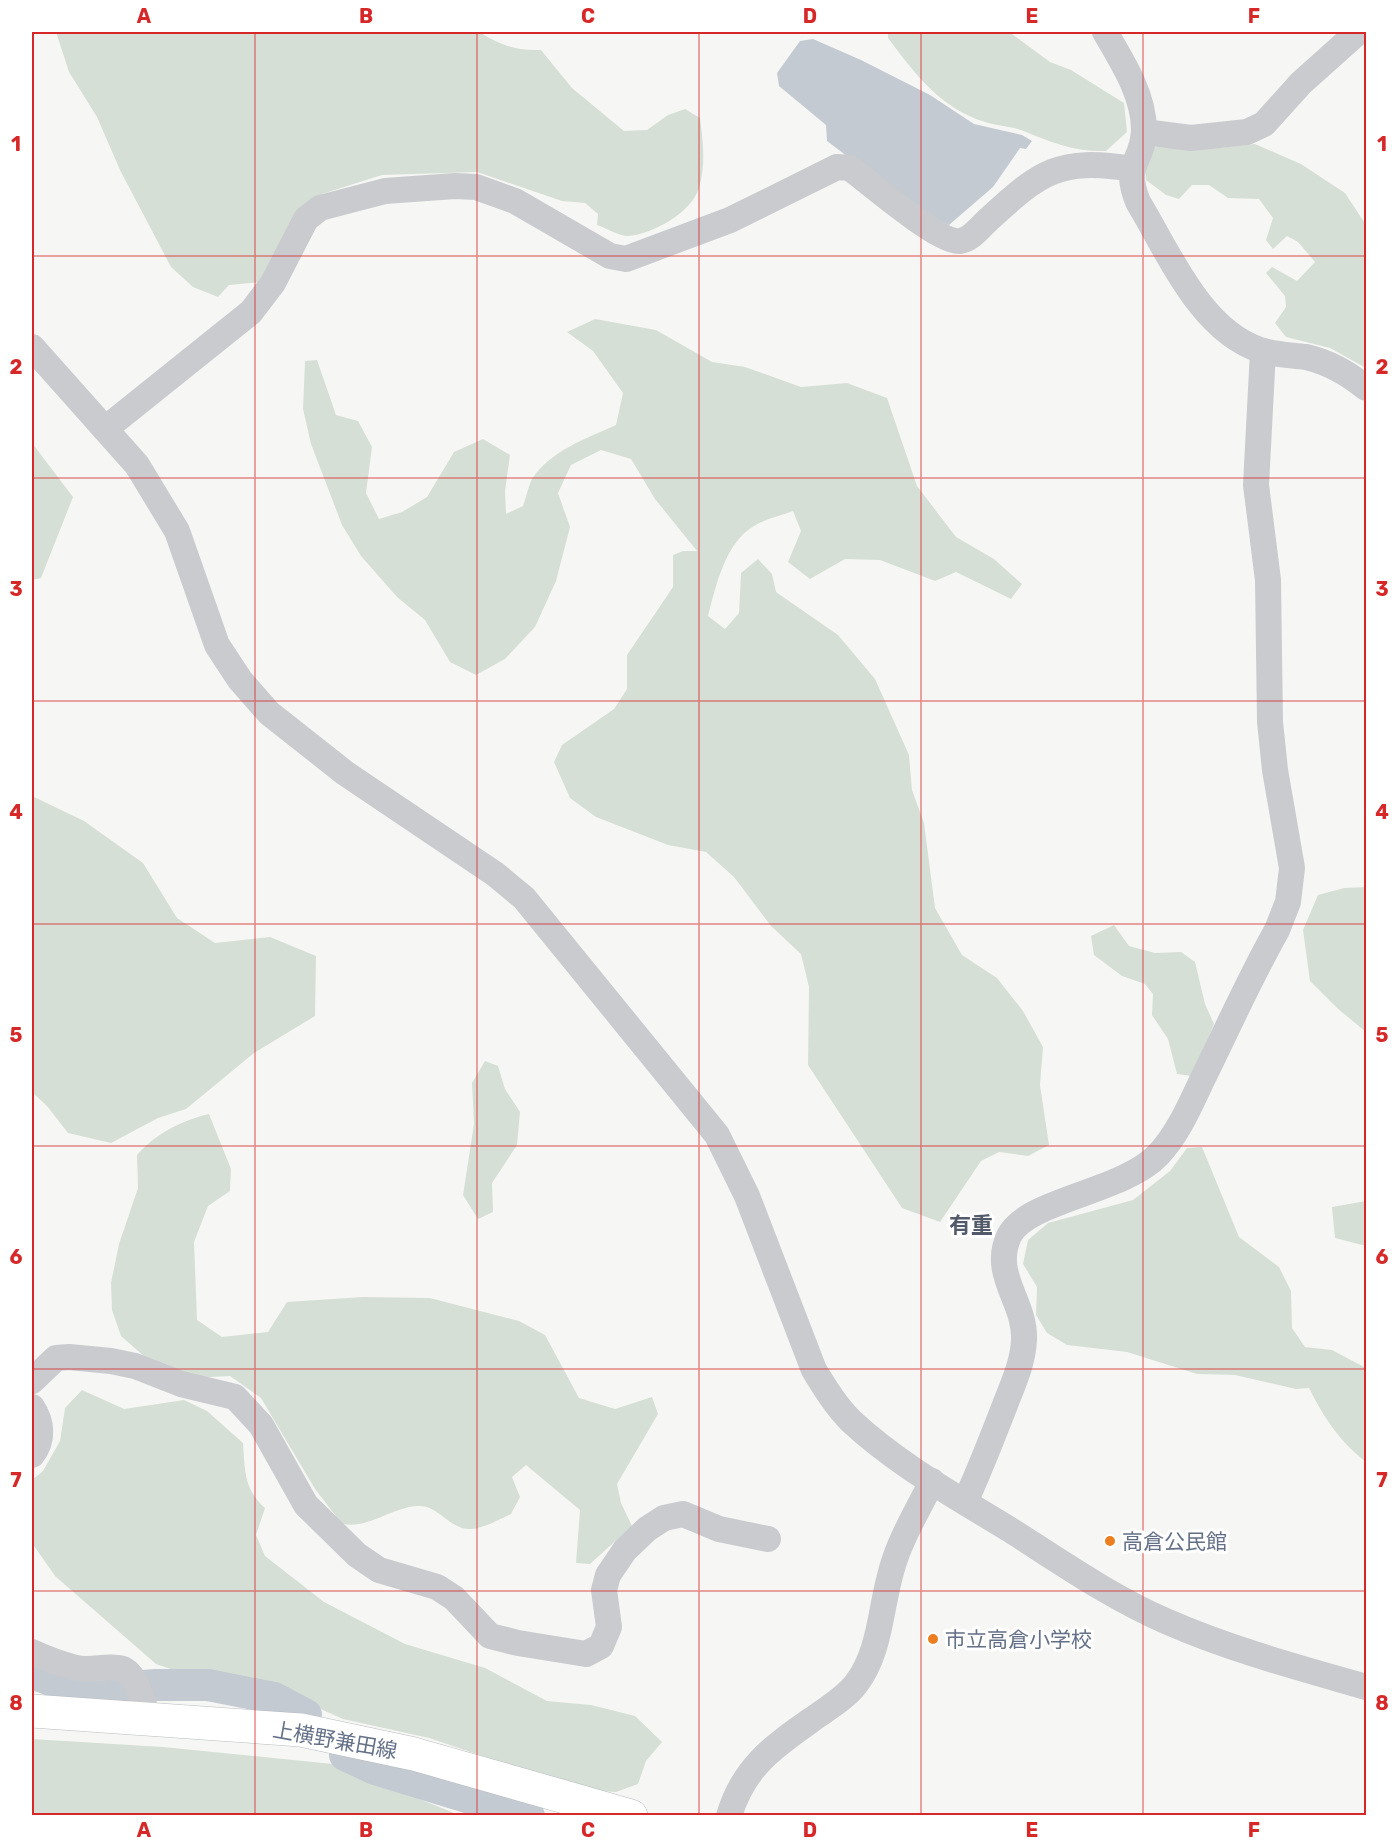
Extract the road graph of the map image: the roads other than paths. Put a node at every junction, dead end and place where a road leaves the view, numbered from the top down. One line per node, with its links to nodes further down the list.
1 (1105, 32): 3 (street)
2 (1358, 32): 3 (street)
3 (1144, 132): 4 (street)
4 (1132, 169): 6 (street); 8 (street)
5 (32, 347): 8 (street)
6 (1263, 351): 7 (street); 13 (street)
7 (1366, 388)
8 (105, 429): 12 (street)
9 (32, 1381): 14 (street)
10 (32, 1407): 11 (street)
11 (32, 1455)
12 (932, 1481): 13 (street); 20 (street)
13 (965, 1502): 16 (street)
14 (768, 1539)
15 (32, 1652): 17 (street)
16 (1366, 1687)
17 (145, 1710): 18 (main road, 上横野兼田線); 19 (main road, 上横野兼田線)
18 (32, 1711)
19 (631, 1815)
20 (729, 1815)

